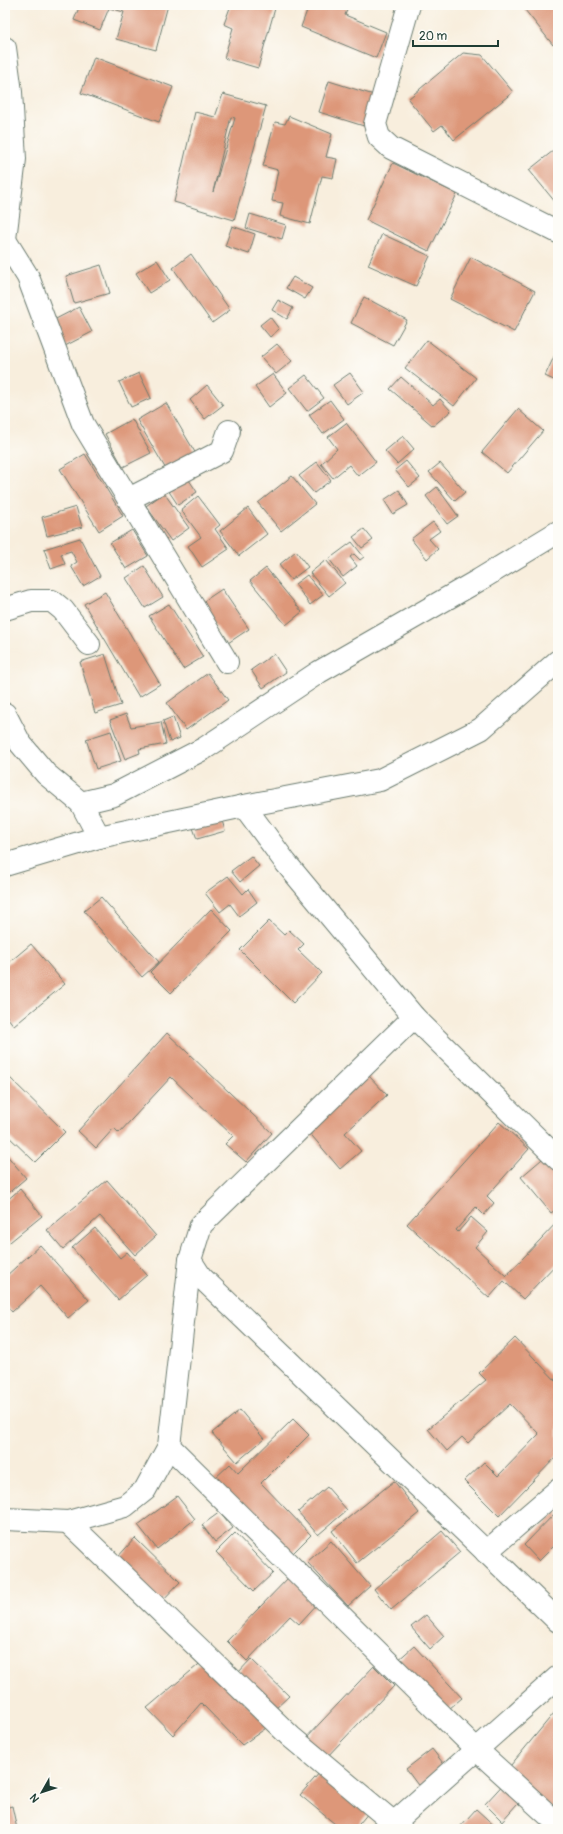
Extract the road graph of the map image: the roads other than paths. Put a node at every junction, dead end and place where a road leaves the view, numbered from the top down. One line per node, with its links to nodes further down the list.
1 (409, 5): 4 (street)
2 (5, 48): 3 (street)
3 (8, 194): 5 (street)
4 (558, 232)
5 (5, 239): 7 (street)
6 (229, 432): 7 (street)
7 (128, 499): 12 (street)
8 (558, 532): 14 (street)
9 (5, 608): 10 (street)
10 (89, 644)
11 (558, 661): 15 (street)
12 (227, 662)
13 (5, 714): 14 (street)
14 (81, 803): 16 (street)
15 (244, 806): 16 (street); 18 (street)
16 (99, 837): 17 (street)
17 (5, 865)
18 (414, 1018): 19 (street); 20 (street)
19 (558, 1159)
20 (190, 1260): 21 (street); 25 (street)
21 (169, 1446): 24 (street); 28 (street)
22 (558, 1490): 25 (street)
23 (5, 1519): 24 (street)
24 (68, 1522): 30 (street)
25 (486, 1552): 26 (street)
26 (558, 1621)
27 (558, 1678): 28 (street)
28 (478, 1750): 29 (street); 30 (street)
29 (558, 1824)
30 (394, 1827)

